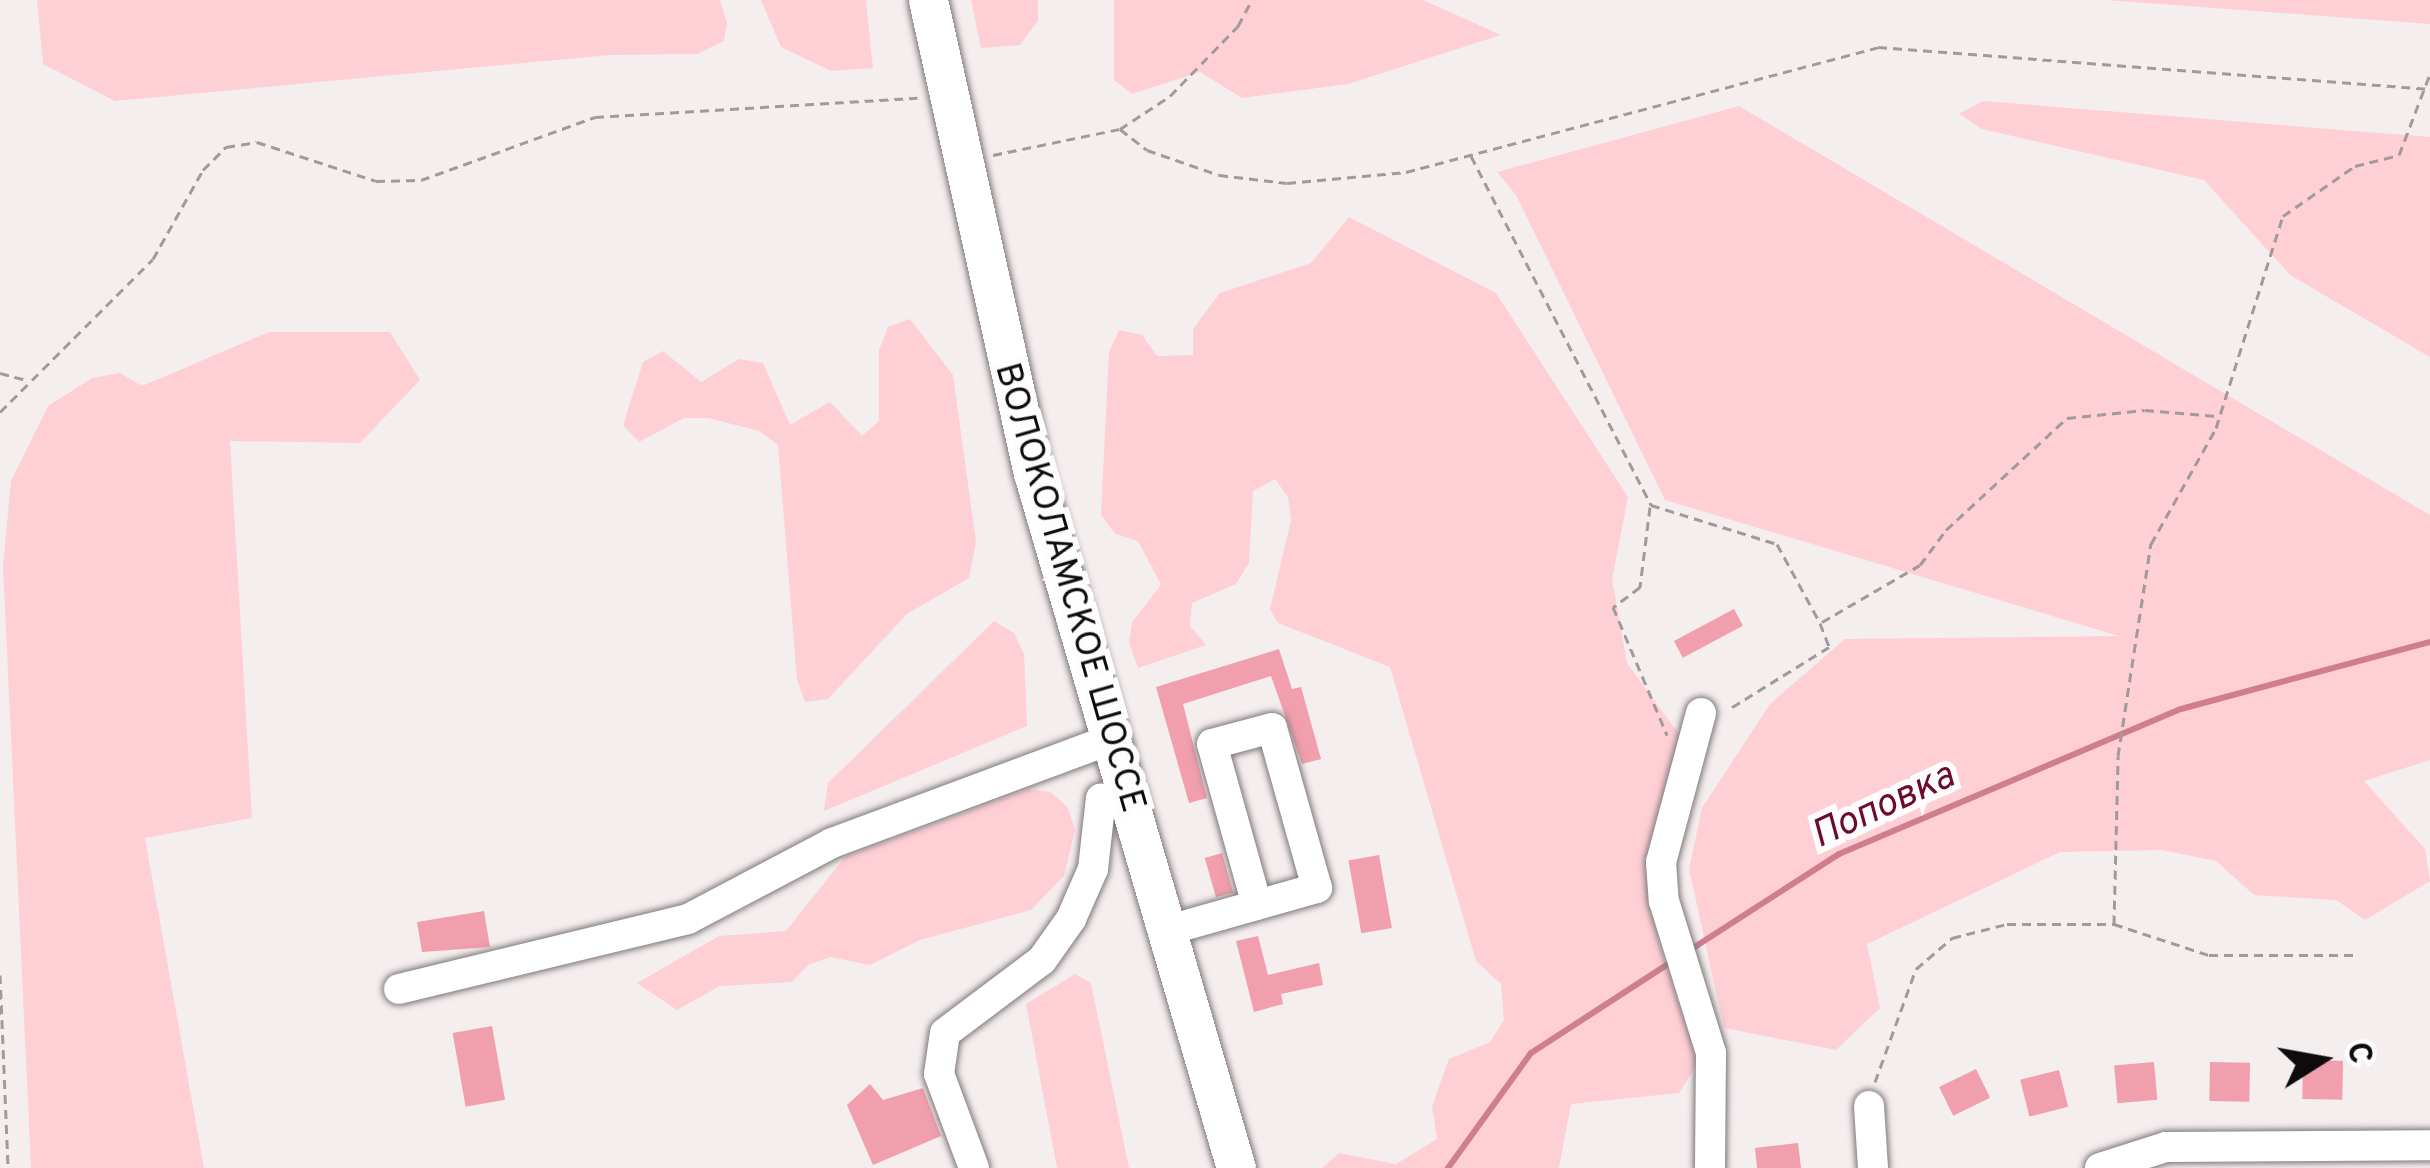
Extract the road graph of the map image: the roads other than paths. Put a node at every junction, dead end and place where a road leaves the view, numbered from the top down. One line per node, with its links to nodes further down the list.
1 (903, 0): 4 (main road, ВОЛОКОЛАМСКОЕ ШОССЕ)
2 (928, 0): 4 (main road, ВОЛОКОЛАМСКОЕ ШОССЕ)
3 (1699, 721): 16 (street)
4 (1097, 743): 5 (main road, ВОЛОКОЛАМСКОЕ ШОССЕ); 7 (main road, ВОЛОКОЛАМСКОЕ ШОССЕ); 8 (street)
5 (1101, 798): 13 (street); 14 (main road, ВОЛОКОЛАМСКОЕ ШОССЕ)
6 (1257, 905): 6 (street); 7 (street)
7 (1165, 931): 15 (main road, ВОЛОКОЛАМСКОЕ ШОССЕ)
8 (399, 989)
9 (1869, 1106): 17 (street)
10 (2430, 1144): 11 (street)
11 (2359, 1157): 12 (street)
12 (2167, 1158): 18 (street)
13 (974, 1168)
14 (1211, 1168)
15 (1236, 1168)
16 (1710, 1168)
17 (1873, 1168)
18 (2100, 1168)

